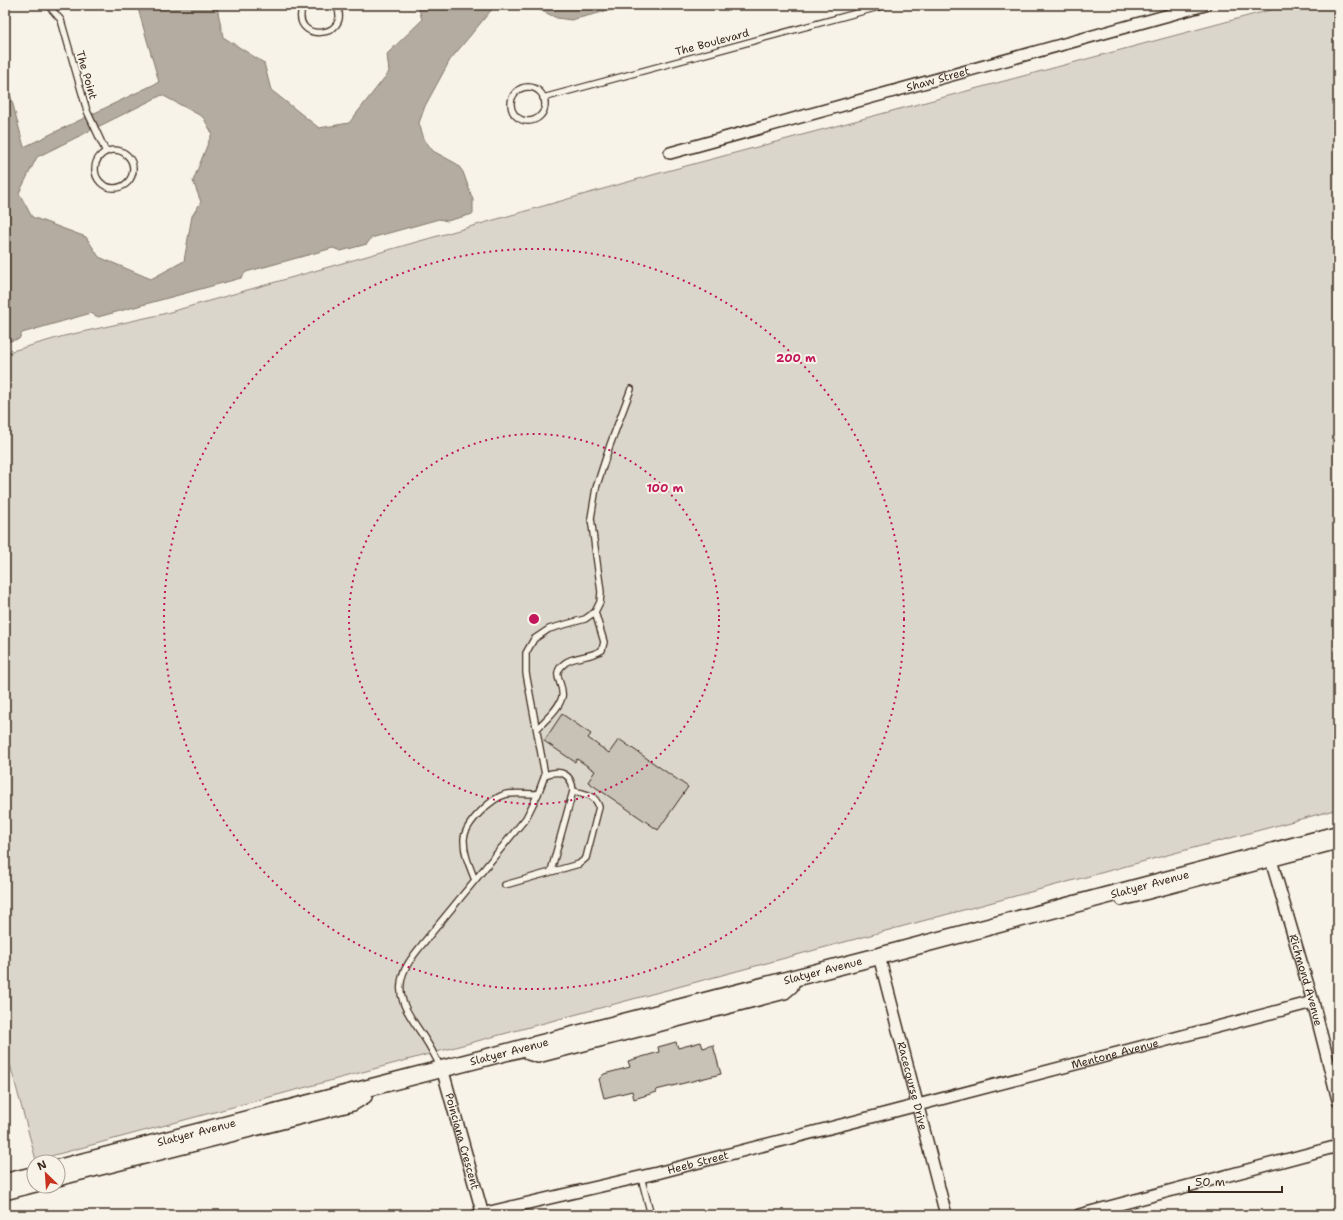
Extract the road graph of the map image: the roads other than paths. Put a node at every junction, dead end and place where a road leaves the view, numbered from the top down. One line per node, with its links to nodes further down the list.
1 (48, 5): 7 (lane, The Point)
2 (303, 5): 3 (lane)
3 (336, 5)
4 (886, 5): 6 (lane, The Boulevard)
5 (1205, 5): 8 (street, Shaw Street)
6 (543, 98): 6 (lane)
7 (106, 152): 7 (lane)
8 (670, 153)
9 (630, 389): 10 (lane)
10 (595, 612): 11 (lane); 11 (lane)
11 (537, 728): 12 (lane)
12 (545, 775): 13 (lane); 14 (lane)
13 (573, 791): 18 (lane); 18 (lane)
14 (538, 794): 19 (lane); 19 (lane)
15 (1338, 834): 21 (main road, Slatyer Avenue)
16 (1338, 843): 17 (street, Slatyer Avenue)
17 (1271, 860): 21 (street, Slatyer Avenue); 23 (street, Richmond Avenue)
18 (551, 871): 20 (lane)
19 (475, 880): 24 (lane)
20 (505, 884)
21 (961, 934): 22 (main road, Slatyer Avenue)
22 (879, 956): 24 (main road, Slatyer Avenue); 27 (street, Racecourse Drive)
23 (1313, 1002): 26 (street, Richmond Avenue); 27 (street, Mentone Avenue)
24 (442, 1068): 25 (main road, Slatyer Avenue); 36 (street, Poinciana Crescent)
25 (366, 1088): 29 (main road, Slatyer Avenue); 32 (street)
26 (1338, 1100)
27 (917, 1106): 31 (street, Heeb Street); 38 (street, Racecourse Drive)
28 (1338, 1146): 39 (street)
29 (66, 1166)
30 (26, 1177): 33 (main road)
31 (641, 1177): 36 (street, Heeb Street); 37 (lane)
32 (66, 1178)
33 (5, 1182)
34 (26, 1189): 35 (street)
35 (5, 1194)
36 (480, 1214)
37 (651, 1215)
38 (946, 1215)
39 (1079, 1215)

